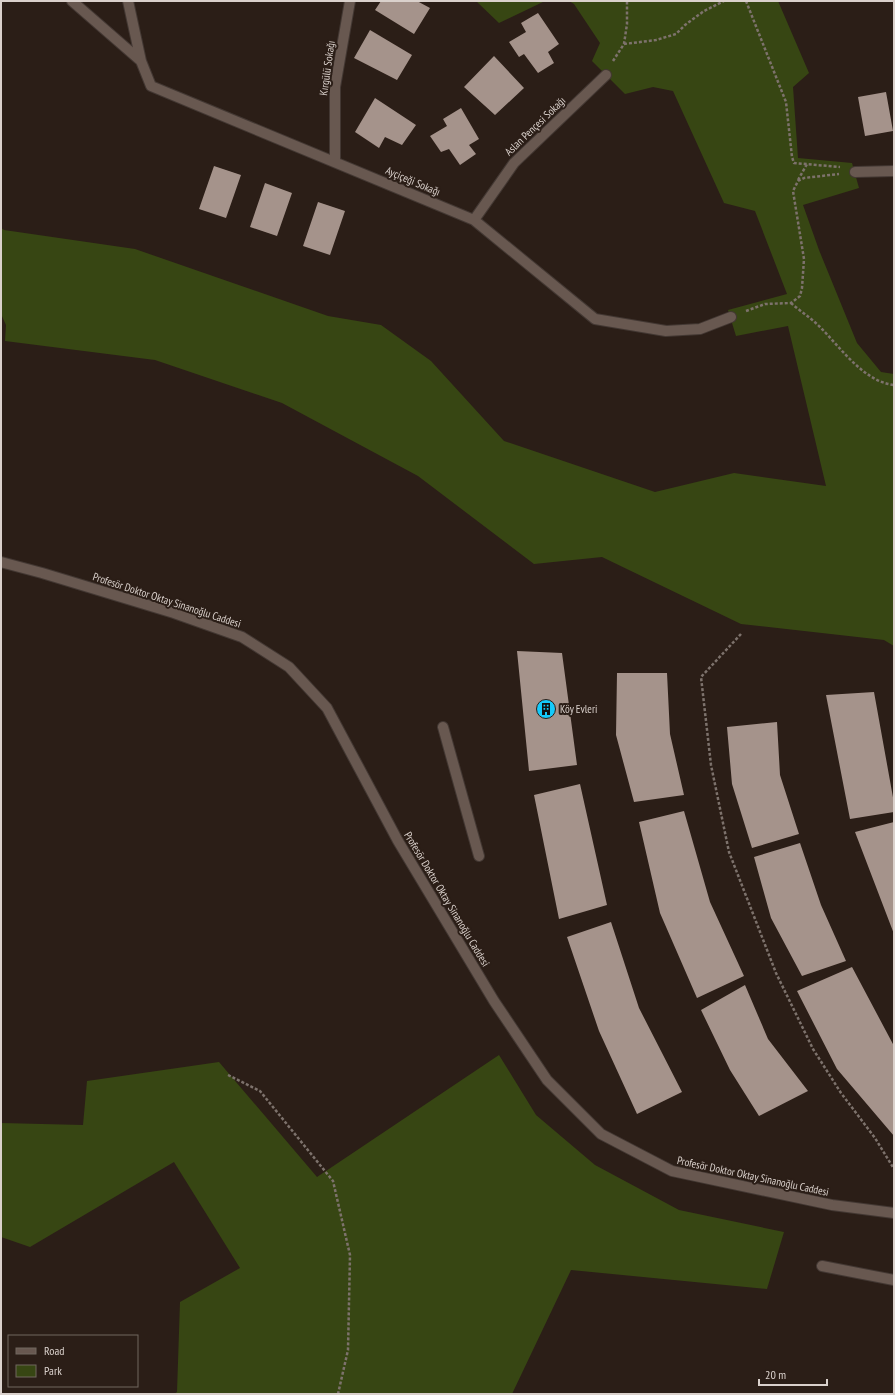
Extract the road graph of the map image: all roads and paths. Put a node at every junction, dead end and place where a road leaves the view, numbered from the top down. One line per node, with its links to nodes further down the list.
1 (72, 1): 9 (street)
2 (128, 1): 9 (street, Ayçiçeği Sokağı)
3 (135, 1): 9 (street)
4 (350, 1): 11 (street, Kırgülü Sokağı)
5 (627, 1): 8 (path)
6 (724, 1): 8 (path)
7 (746, 1): 12 (path)
8 (624, 44): 10 (path)
9 (140, 61): 11 (street, Ayçiçeği Sokağı)
10 (606, 74): 16 (street, Aslan Pençesi Sokağı)
11 (335, 162): 16 (street, Ayçiçeği Sokağı)
12 (807, 164): 14 (path); 15 (path)
13 (894, 171): 14 (street)
14 (855, 172): 15 (path)
15 (798, 181): 17 (path)
16 (474, 220): 18 (street, Ayçiçeği Sokağı)
17 (791, 303): 18 (path); 19 (path)
18 (731, 317)
19 (894, 385)
20 (1, 562): 26 (street, Profesör Doktor Oktay Sinanoğlu Caddesi)
21 (741, 634): 25 (path)
22 (443, 726): 23 (street)
23 (479, 856)
24 (228, 1075): 29 (path)
25 (894, 1169)
26 (894, 1213)
27 (822, 1266): 28 (street)
28 (894, 1280)
29 (338, 1394)

